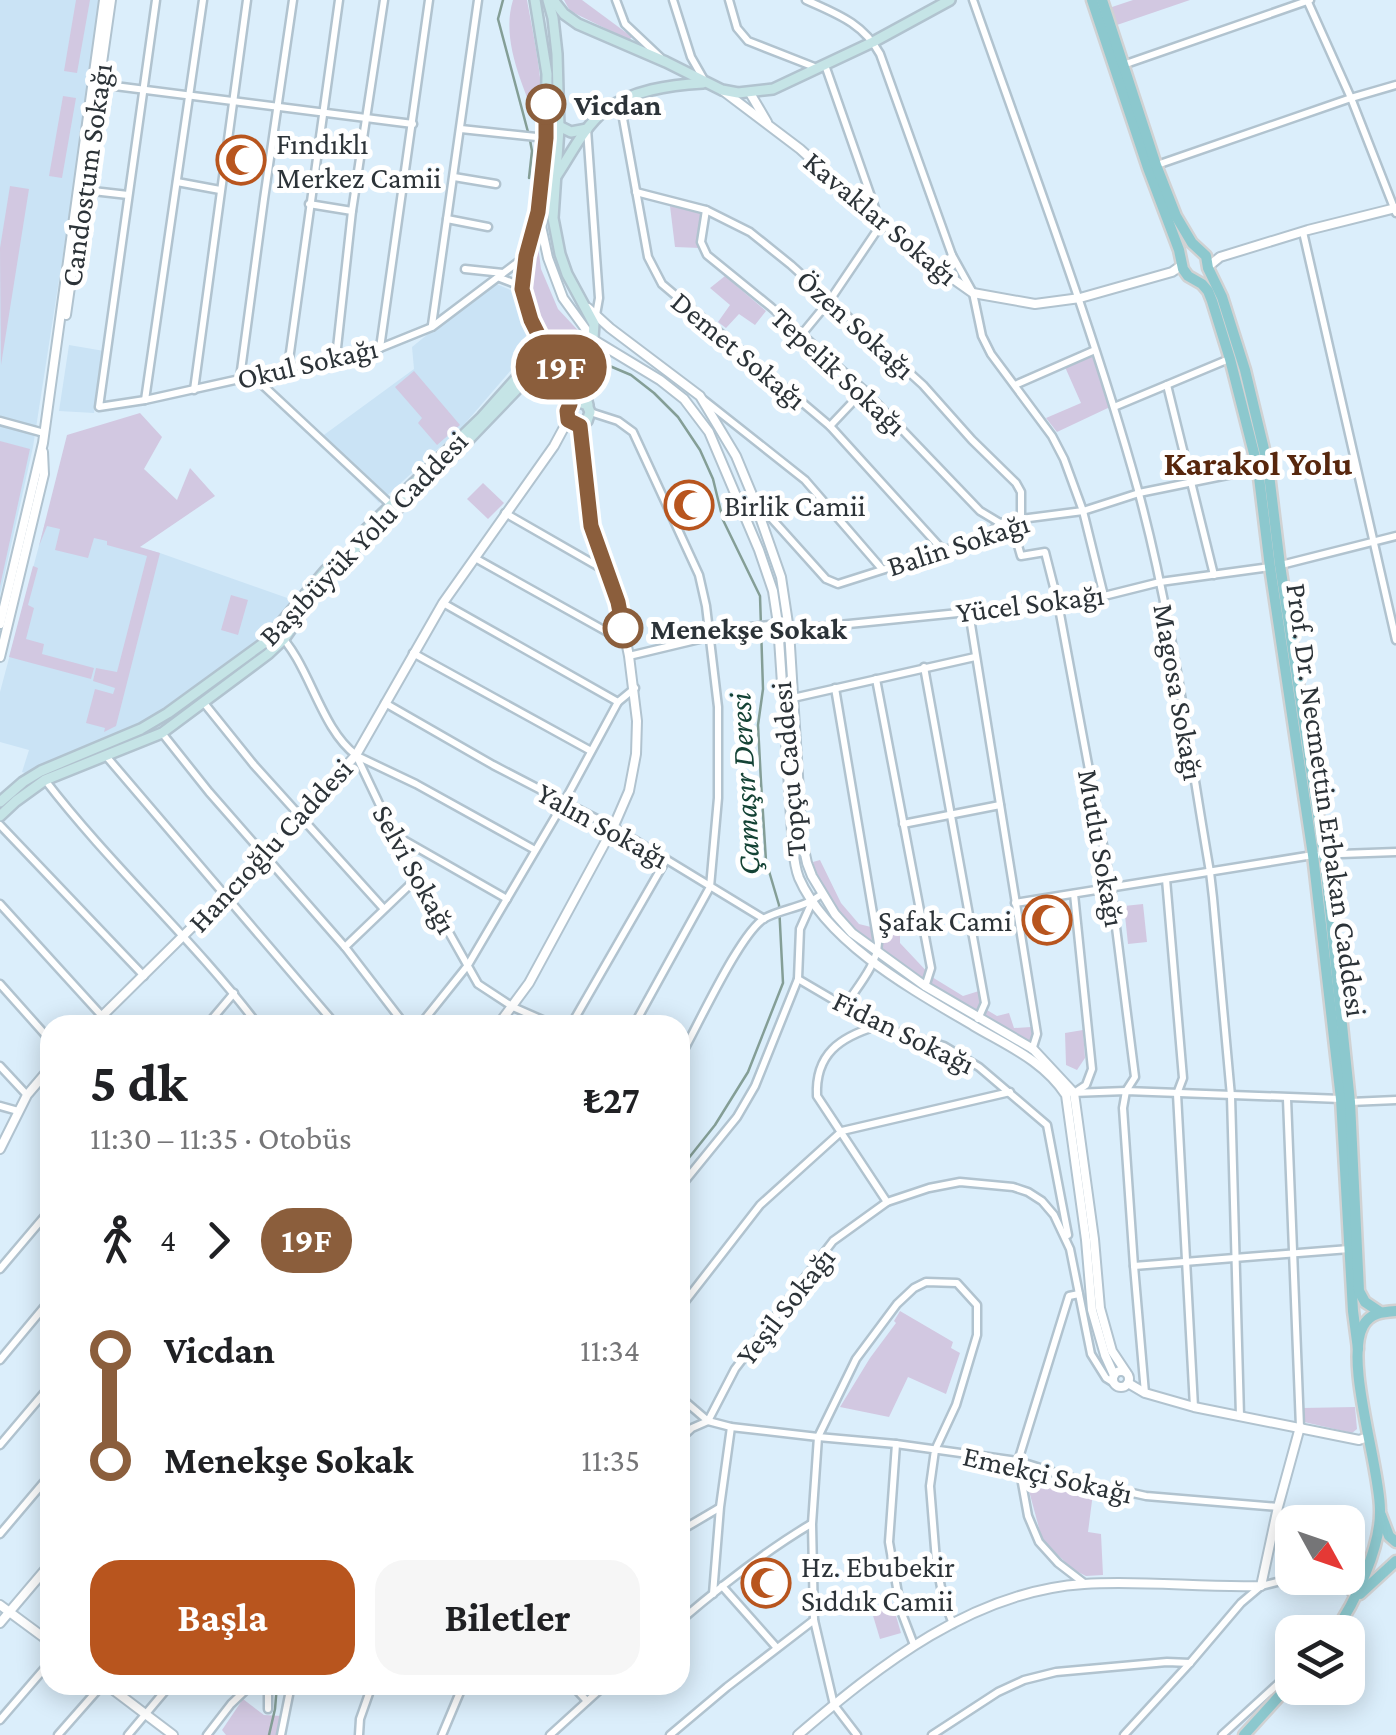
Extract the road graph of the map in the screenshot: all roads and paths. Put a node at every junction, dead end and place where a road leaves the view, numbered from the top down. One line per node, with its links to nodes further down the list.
1 (108, 0): 29 (street, Candostum Sokağı); 87 (street)
2 (156, 0): 31 (street)
3 (203, 0): 35 (street)
4 (247, 0): 38 (street)
5 (293, 0): 40 (street)
6 (339, 0): 43 (street)
7 (384, 0): 44 (street)
8 (429, 0): 45 (street)
9 (478, 0): 47 (street)
10 (534, 0): 23 (main road)
11 (551, 0): 21 (main road); 22 (main road)
12 (616, 0): 25 (street)
13 (673, 0): 28 (street)
14 (729, 0): 27 (street)
15 (806, 0): 24 (street)
16 (950, 0): 24 (main road)
17 (972, 0): 79 (street, Magosa Sokağı)
18 (1092, 0): 75 (main road, Prof. Dr. Necmettin Erbakan Caddesi)
19 (1102, 0): 26 (main road, Prof. Dr. Necmettin Erbakan Caddesi)
20 (1308, 0): 26 (street); 37 (street)
21 (578, 24): 22 (main road); 25 (main road)
22 (554, 29): 23 (main road); 46 (main road)
23 (542, 40): 36 (main road)
24 (873, 42): 27 (main road); 70 (street)
25 (666, 62): 28 (main road)
26 (1122, 65): 51 (main road, Prof. Dr. Necmettin Erbakan Caddesi)
27 (822, 67): 32 (main road); 65 (street)
28 (706, 83): 33 (main road); 39 (main road)
29 (99, 84): 31 (street); 56 (street, Candostum Sokağı)
30 (1396, 85): 37 (street)
31 (142, 88): 35 (street); 59 (street)
32 (774, 89): 34 (main road); 41 (street)
33 (722, 90): 34 (main road); 42 (street, Kavaklar Sokağı)
34 (750, 94): 41 (street); 42 (street)
35 (190, 95): 38 (street); 54 (street)
36 (546, 98): 46 (main road); 50 (main road)
37 (1351, 98): 51 (street); 61 (street)
38 (233, 101): 40 (street); 57 (street)
39 (620, 102): 48 (main road); 58 (street, Demet Sokağı)
40 (277, 107): 43 (street); 96 (street)
41 (760, 110): 49 (street)
42 (749, 111): 49 (street, Kavaklar Sokağı)
43 (322, 113): 44 (street); 60 (street)
44 (366, 118): 45 (street); 63 (street)
45 (413, 124): 88 (street)
46 (559, 128): 48 (main road); 53 (main road)
47 (461, 129): 50 (street); 52 (street)
48 (587, 129): 53 (main road); 82 (street)
49 (776, 132): 65 (street, Kavaklar Sokağı)
50 (546, 138): 64 (main road)
51 (1156, 166): 72 (main road, Prof. Dr. Necmettin Erbakan Caddesi)
52 (454, 177): 55 (street); 66 (street)
53 (555, 179): 81 (main road)
54 (178, 182): 57 (street); 102 (street)
55 (496, 184)
56 (84, 190): 59 (street); 87 (street, Candostum Sokağı)
57 (220, 190): 99 (street)
58 (636, 192): 62 (street, Özen Sokağı); 107 (street, Demet Sokağı)
59 (128, 194): 102 (street, Okul Sokağı)
60 (309, 204): 63 (street); 94 (street)
61 (1395, 209): 69 (street)
62 (706, 210): 80 (street, Özen Sokağı); 84 (street, Tepelik Sokağı)
63 (352, 211): 91 (street)
64 (538, 212): 71 (main road); 86 (street, Topçu Caddesi)
65 (872, 214): 67 (street, Kavaklar Sokağı)
66 (447, 219): 68 (street); 83 (street)
67 (882, 222): 74 (street, Kavaklar Sokağı); 80 (street)
68 (488, 227)
69 (1303, 232): 72 (street); 120 (street)
70 (952, 255): 74 (street); 78 (street)
71 (526, 256): 76 (street, Okul Sokağı); 77 (main road)
72 (1206, 261): 75 (main road); 75 (main road); 123 (main road, Prof. Dr. Necmettin Erbakan Caddesi)
73 (465, 269): 76 (street)
74 (939, 269): 78 (street, Kavaklar Sokağı)
75 (1182, 270): 79 (street, Kavaklar Sokağı); 92 (main road, Prof. Dr. Necmettin Erbakan Caddesi)
76 (501, 276): 77 (street); 83 (street, Okul Sokağı)
77 (522, 289): 85 (main road)
78 (972, 293): 79 (street, Kavaklar Sokağı); 98 (street)
79 (1080, 298): 89 (street, Magosa Sokağı)
80 (830, 300): 84 (street); 116 (street, Özen Sokağı)
81 (582, 301): 82 (street, Topçu Caddesi); 86 (main road)
82 (596, 316): 101 (street, Topçu Caddesi)
83 (432, 327): 88 (street, Okul Sokağı)
84 (802, 334): 100 (street, Tepelik Sokağı)
85 (541, 340): 93 (main road); 113 (main road, Başıbüyük Yolu Caddesi)
86 (594, 340): 90 (main road); 133 (street, Topçu Caddesi)
87 (56, 348): 108 (street)
88 (380, 348): 91 (street, Okul Sokağı)
89 (1095, 350): 98 (street); 104 (street, Magosa Sokağı)
90 (592, 352): 93 (main road, Başıbüyük Yolu Caddesi); 105 (main road, Hancıoğlu Caddesi)
91 (336, 357): 94 (street, Okul Sokağı)
92 (1230, 359): 97 (street); 109 (main road, Prof. Dr. Necmettin Erbakan Caddesi)
93 (560, 362): 103 (main road); 113 (main road, Başıbüyük Yolu Caddesi)
94 (288, 367): 95 (street, Okul Sokağı)
95 (253, 376): 96 (street, Okul Sokağı); 113 (street)
96 (240, 378): 99 (street, Okul Sokağı)
97 (1167, 385): 104 (street); 110 (street)
98 (1015, 386): 114 (street)
99 (194, 390): 102 (street, Okul Sokağı)
100 (864, 390): 107 (street); 118 (street, Tepelik Sokağı)
101 (700, 396): 112 (street, Topçu Caddesi); 124 (street)
102 (145, 400)
103 (570, 404): 105 (main road); 105 (main road)
104 (1114, 407): 111 (street, Magosa Sokağı)
105 (582, 419): 115 (street, Hancıoğlu Caddesi); 125 (street); 136 (street)
106 (0, 420): 108 (street)
107 (830, 426): 121 (street, Demet Sokağı)
108 (44, 438): 132 (street); 143 (street)
109 (1258, 469): 110 (street, Balin Sokağı); 123 (main road, Prof. Dr. Necmettin Erbakan Caddesi)
110 (1191, 482): 111 (street, Balin Sokağı); 126 (street)
111 (1138, 493): 114 (street, Balin Sokağı); 127 (street, Magosa Sokağı)
112 (753, 497): 124 (street, Balin Sokağı); 134 (street, Topçu Caddesi)
113 (393, 507): 135 (main road, Başıbüyük Yolu Caddesi); 137 (main road, Başıbüyük Yolu Caddesi)
114 (1084, 511): 116 (street, Balin Sokağı); 128 (street)
115 (505, 514): 122 (street, Hancıoğlu Caddesi); 125 (street)
116 (1021, 518): 117 (street, Balin Sokağı)
117 (1011, 521): 118 (street, Balin Sokağı); 130 (street, Mutlu Sokağı)
118 (1000, 524): 121 (street, Balin Sokağı)
119 (1396, 536): 120 (street, Yücel Sokağı)
120 (1373, 541): 123 (street, Yücel Sokağı); 138 (street)
121 (946, 550): 124 (street, Balin Sokağı)
122 (474, 557): 129 (street, Hancıoğlu Caddesi); 139 (street)
123 (1275, 566): 126 (street, Yücel Sokağı); 170 (main road, Prof. Dr. Necmettin Erbakan Caddesi)
124 (882, 569)
125 (606, 571): 139 (street)
126 (1214, 574): 127 (street, Yücel Sokağı)
127 (1160, 582): 128 (street, Yücel Sokağı); 172 (street, Magosa Sokağı)
128 (1104, 596): 130 (street, Yücel Sokağı)
129 (443, 603): 140 (street, Hancıoğlu Caddesi); 149 (street)
130 (1058, 604): 131 (street, Yücel Sokağı); 176 (street, Mutlu Sokağı)
131 (969, 612): 134 (street, Yücel Sokağı); 142 (street)
132 (0, 624)
133 (775, 624): 136 (street); 181 (street, Topçu Caddesi)
134 (790, 630): 148 (street, Topçu Caddesi)
135 (276, 631): 137 (street, Selvi Sokağı); 157 (main road, Başıbüyük Yolu Caddesi)
136 (710, 637): 141 (street); 175 (street)
137 (284, 639): 150 (main road, Başıbüyük Yolu Caddesi); 154 (street, Selvi Sokağı)
138 (1396, 640)
139 (626, 643): 141 (street)
140 (412, 653): 151 (street, Hancıoğlu Caddesi); 153 (street)
141 (630, 656): 146 (street)
142 (975, 656): 144 (street); 159 (street)
143 (0, 657)
144 (924, 667): 145 (street); 162 (street)
145 (876, 679): 147 (street); 163 (street)
146 (635, 688): 149 (street); 165 (street)
147 (835, 688): 148 (street); 188 (street)
148 (793, 698): 178 (street, Topçu Caddesi)
149 (618, 702): 153 (street)
150 (204, 703): 152 (main road, Başıbüyük Yolu Caddesi); 161 (street)
151 (385, 703): 154 (street, Hancıoğlu Caddesi); 158 (street, Yalın Sokağı)
152 (162, 732): 155 (main road, Başıbüyük Yolu Caddesi); 169 (street)
153 (591, 751): 158 (street)
154 (356, 755): 161 (street, Hancıoğlu Caddesi); 166 (street, Selvi Sokağı); 167 (street)
155 (106, 756): 156 (main road, Başıbüyük Yolu Caddesi); 177 (street)
156 (45, 780): 160 (main road, Başıbüyük Yolu Caddesi); 186 (street)
157 (0, 802)
158 (564, 802): 165 (street, Yalın Sokağı); 167 (street)
159 (1000, 806): 162 (street); 182 (street)
160 (0, 816)
161 (301, 816): 169 (street, Hancıoğlu Caddesi); 184 (street)
162 (952, 816): 163 (street); 208 (street)
163 (903, 824): 193 (street)
164 (0, 825): 190 (street)
165 (613, 828): 171 (street, Yalın Sokağı); 196 (street)
166 (394, 835): 173 (street, Selvi Sokağı); 180 (street)
167 (536, 850): 180 (street)
168 (1396, 852): 170 (street)
169 (265, 855): 177 (street, Hancıoğlu Caddesi); 187 (street)
170 (1318, 855): 172 (street); 222 (main road, Prof. Dr. Necmettin Erbakan Caddesi)
171 (666, 860): 175 (street, Yalın Sokağı); 206 (street)
172 (1210, 872): 174 (street); 220 (street, Magosa Sokağı)
173 (418, 877): 184 (street); 189 (street, Selvi Sokağı)
174 (1166, 879): 176 (street); 219 (street)
175 (710, 887): 185 (street, Yalın Sokağı); 207 (street)
176 (1112, 888): 179 (street); 215 (street, Mutlu Sokağı)
177 (226, 894): 186 (street, Hancıoğlu Caddesi); 201 (street)
178 (822, 894): 181 (street); 188 (street, Topçu Caddesi)
179 (1074, 894): 182 (street); 218 (street)
180 (508, 899): 189 (street)
181 (813, 901): 185 (street); 188 (street, Topçu Caddesi); 191 (street)
182 (1016, 903): 212 (street)
183 (0, 904): 197 (street)
184 (384, 910): 187 (street)
185 (764, 918): 211 (street)
186 (182, 938): 190 (street, Hancıoğlu Caddesi); 194 (street)
187 (345, 948): 202 (street)
188 (876, 957): 193 (street, Topçu Caddesi); 195 (street)
189 (468, 964): 196 (street, Selvi Sokağı); 203 (street)
190 (144, 976): 198 (street, Hancıoğlu Caddesi)
191 (798, 979): 195 (street, Fidan Sokağı); 228 (street)
192 (0, 984): 210 (street)
193 (924, 990): 208 (street, Topçu Caddesi)
194 (234, 993): 199 (street); 200 (street)
195 (845, 1006): 209 (street, Fidan Sokağı)
196 (512, 1008): 204 (street); 205 (street, Selvi Sokağı)
197 (101, 1015)
198 (103, 1015)
199 (215, 1015)
200 (250, 1015)
201 (328, 1015)
202 (397, 1015)
203 (428, 1015)
204 (506, 1015)
205 (529, 1015)
206 (576, 1015)
207 (640, 1015)
208 (976, 1022): 212 (street, Topçu Caddesi)
209 (878, 1026): 216 (street, Fidan Sokağı); 226 (street)
210 (40, 1029)
211 (690, 1039)
212 (1030, 1052): 218 (street, Topçu Caddesi)
213 (0, 1066): 217 (street)
214 (40, 1079): 217 (street)
215 (1126, 1091): 218 (street); 219 (street); 236 (street, Mutlu Sokağı)
216 (1010, 1092): 226 (street); 231 (street, Fidan Sokağı)
217 (27, 1094): 225 (street)
218 (1070, 1094): 245 (street); 246 (street)
219 (1177, 1094): 220 (street); 235 (street)
220 (1231, 1096): 221 (street); 234 (street, Magosa Sokağı)
221 (1288, 1098): 222 (street); 233 (street)
222 (1345, 1100): 223 (street); 232 (main road, Prof. Dr. Necmettin Erbakan Caddesi); 242 (main road, Prof. Dr. Necmettin Erbakan Caddesi)
223 (1396, 1100)
224 (0, 1106): 225 (street)
225 (18, 1111): 227 (street)
226 (842, 1131): 229 (street); 239 (street)
227 (0, 1150)
228 (690, 1175)
229 (887, 1202): 231 (street, Yeşil Sokağı); 253 (street, Yeşil Sokağı)
230 (40, 1222): 237 (street)
231 (1070, 1249): 238 (street, Yeşil Sokağı)
232 (1349, 1249): 233 (street); 243 (main road, Prof. Dr. Necmettin Erbakan Caddesi)
233 (1293, 1253): 234 (street); 254 (street)
234 (1236, 1258): 235 (street); 252 (street, Magosa Sokağı)
235 (1186, 1262): 236 (street); 251 (street)
236 (1134, 1266): 248 (street, Mutlu Sokağı)
237 (0, 1268)
238 (1078, 1294): 246 (street, Yeşil Sokağı); 262 (street)
239 (690, 1295)
240 (1396, 1311): 242 (main road)
241 (40, 1312): 244 (street)
242 (1380, 1312): 243 (main road)
243 (1358, 1349): 258 (main road, Prof. Dr. Necmettin Erbakan Caddesi)
244 (0, 1360)
245 (1126, 1372): 246 (street); 247 (street)
246 (1114, 1379): 247 (street)
247 (1128, 1383): 248 (street)
248 (1146, 1393): 251 (street)
249 (40, 1398): 260 (street)
250 (690, 1405): 253 (street)
251 (1194, 1407): 252 (street)
252 (1240, 1416): 254 (street)
253 (708, 1421): 255 (street, Emekçi Sokağı); 256 (street, Yeşil Sokağı)
254 (1300, 1427): 258 (street); 264 (street)
255 (732, 1428): 257 (street, Emekçi Sokağı); 265 (street)
256 (690, 1430)
257 (818, 1437): 259 (street, Emekçi Sokağı); 261 (street); 269 (street)
258 (1368, 1437): 267 (main road, Prof. Dr. Necmettin Erbakan Caddesi)
259 (896, 1444): 261 (street, Emekçi Sokağı); 290 (street)
260 (0, 1445)
261 (934, 1450): 262 (street, Emekçi Sokağı); 288 (street)
262 (1018, 1461): 266 (street, Emekçi Sokağı); 276 (street)
263 (40, 1487): 271 (street)
264 (1279, 1505)
265 (720, 1507): 270 (street); 279 (street)
266 (1275, 1507)
267 (1380, 1514): 272 (main road); 281 (main road)
268 (1275, 1521): 278 (street)
269 (812, 1524): 277 (street); 286 (street)
270 (690, 1526)
271 (0, 1534)
272 (1396, 1542)
273 (1396, 1561): 281 (main road)
274 (40, 1576): 283 (street)
275 (1275, 1582): 278 (street)
276 (1085, 1584): 278 (street); 288 (street)
277 (722, 1586): 279 (street); 291 (street)
278 (1261, 1586): 292 (street)
279 (713, 1594): 284 (street)
280 (1353, 1595): 281 (street)
281 (1356, 1598): 285 (main road)
282 (0, 1604): 283 (street)
283 (10, 1612): 287 (street); 289 (street)
284 (690, 1613)
285 (1345, 1615)
286 (814, 1620): 291 (street); 308 (street)
287 (0, 1624)
288 (954, 1624): 290 (street)
289 (40, 1634)
290 (914, 1645): 308 (street)
291 (777, 1648): 320 (street)
292 (1190, 1663): 323 (street); 324 (street)
293 (40, 1674): 311 (street)
294 (1275, 1687): 325 (street)
295 (95, 1695): 312 (street)
296 (118, 1695): 310 (street)
297 (162, 1695): 310 (street)
298 (240, 1695): 315 (street)
299 (268, 1695): 309 (street)
300 (288, 1695): 316 (street)
301 (368, 1695): 317 (street)
302 (458, 1695): 318 (street)
303 (581, 1695): 306 (street)
304 (594, 1695): 306 (street)
305 (1275, 1700): 326 (main road)
306 (587, 1701): 319 (street)
307 (1275, 1702): 327 (main road)
308 (834, 1704): 321 (street); 322 (street)
309 (268, 1709)
310 (146, 1714): 313 (street); 314 (street)
311 (0, 1720)
312 (58, 1735)
313 (128, 1735)
314 (173, 1735)
315 (207, 1735)
316 (282, 1735)
317 (359, 1735)
318 (442, 1735)
319 (550, 1735)
320 (670, 1735)
321 (798, 1735)
322 (857, 1735)
323 (932, 1735)
324 (1124, 1735)
325 (1222, 1735)
326 (1244, 1735)
327 (1255, 1735)

